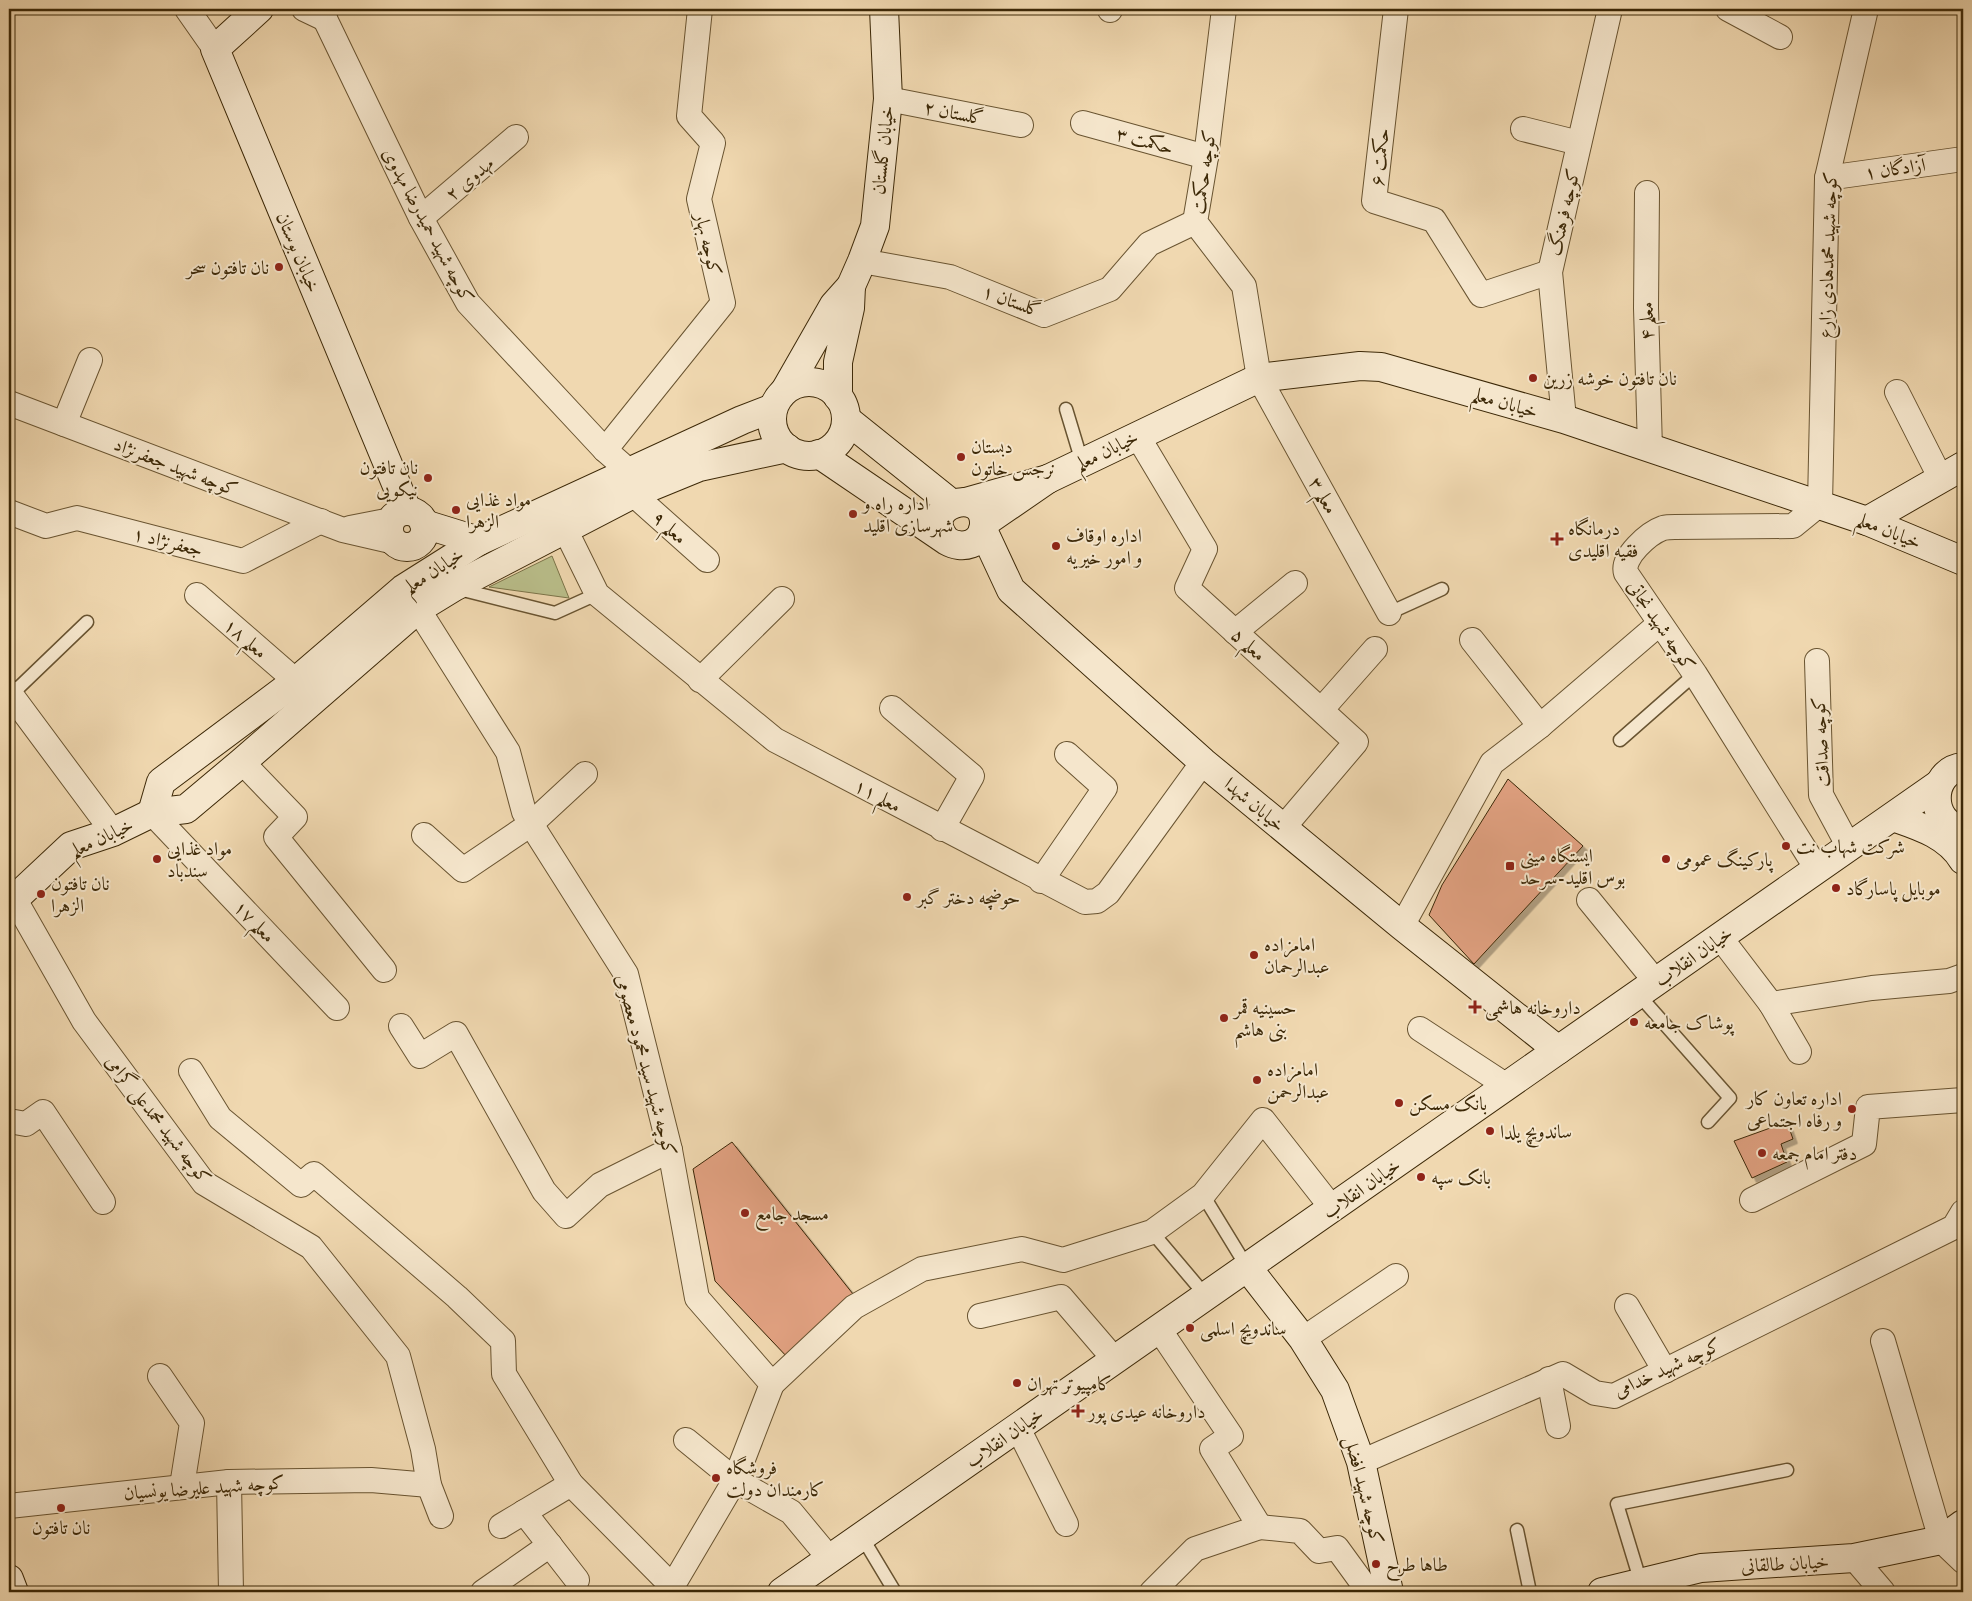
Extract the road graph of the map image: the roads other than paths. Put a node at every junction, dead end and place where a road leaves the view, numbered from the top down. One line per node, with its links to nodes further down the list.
1 (187, 9): 12 (street)
2 (259, 9): 12 (main road)
3 (700, 9): 40 (street, کوچه بهار)
4 (884, 9): 13 (main road, خیابان گلستان)
5 (1224, 9): 19 (street, کوچه حکمت)
6 (1396, 9): 26 (street, حکمت ۶)
7 (1610, 9): 18 (street, کوچه فرهنگ)
8 (1728, 9): 11 (street)
9 (1866, 9): 21 (street, کوچه شهید محمدهادی زارع)
10 (321, 12): 23 (street, کوچه شهید حمیدرضا مهدوی)
11 (1780, 37)
12 (215, 48): 51 (main road, خیابان بوستان)
13 (888, 99): 15 (street, گلستان ۲); 25 (main road, خیابان گلستان)
14 (1083, 123): 19 (street, حکمت ۳)
15 (1021, 125)
16 (1523, 129): 18 (street)
17 (516, 137): 23 (street, مهدوی ۲)
18 (1579, 143): 26 (street, کوچه فرهنگ)
19 (1206, 157): 24 (street, کوچه حکمت)
20 (1963, 159): 21 (street, آزادگان ۱)
21 (1827, 178): 47 (street, کوچه شهید محمدهادی زارع)
22 (1647, 193): 39 (street, معلم ۴)
23 (421, 218): 40 (street, کوچه شهید حمیدرضا مهدوی)
24 (1194, 222): 25 (street, گلستان ۱); 29 (street, کوچه حکمت)
25 (862, 261): 27 (main road, خیابان گلستان)
26 (1550, 272): 35 (street, کوچه فرهنگ)
27 (851, 286): 31 (main road); 33 (main road)
28 (90, 360): 36 (street)
29 (1259, 378): 35 (main road, خیابان معلم); 37 (main road, خیابان معلم); 65 (street, معلم ۳)
30 (1897, 392): 43 (street)
31 (780, 399): 33 (main road); 38 (main road); 45 (main road, خیابان معلم)
32 (9, 403): 36 (street, کوچه شهید جعفرنژاد)
33 (842, 408): 41 (main road); 46 (main road)
34 (1066, 409): 42 (lane)
35 (1564, 419): 39 (main road, خیابان معلم)
36 (64, 424): 50 (street, کوچه شهید جعفرنژاد)
37 (1137, 435): 42 (main road, خیابان معلم); 68 (street, معلم ۵)
38 (786, 448): 41 (main road); 45 (main road, خیابان معلم)
39 (1650, 449): 47 (main road, خیابان معلم)
40 (605, 450): 45 (street, کوچه شهید حمیدرضا مهدوی)
41 (819, 454): 55 (main road)
42 (1082, 462): 44 (main road, خیابان معلم)
43 (1952, 472): 49 (main road)
44 (1048, 479): 46 (main road, خیابان معلم); 52 (main road, خیابان معلم)
45 (631, 483): 53 (main road, خیابان معلم); 54 (main road, خیابان معلم); 56 (street, معلم ۹)
46 (959, 503): 52 (main road); 55 (main road)
47 (1820, 504): 49 (main road, خیابان معلم); 67 (street, کوچه شهید نجاتی)
48 (9, 512): 50 (street, جعفرنژاد ۱)
49 (1867, 520): 57 (main road, خیابان معلم)
50 (321, 521): 51 (street, کوچه شهید جعفرنژاد)
51 (404, 524): 54 (main road); 63 (main road, خیابان بوستان)
52 (984, 526): 55 (main road); 82 (main road, خیابان شهدا)
53 (565, 529): 59 (main road, خیابان معلم); 61 (street, معلم ۱۱)
54 (479, 541): 63 (main road, خیابان معلم)
55 (947, 541)
56 (707, 560)
57 (1963, 561)
58 (1295, 583): 68 (street)
59 (454, 588): 61 (lane); 63 (main road, خیابان معلم)
60 (1442, 589): 65 (lane)
61 (597, 594): 73 (street, معلم ۱۱)
62 (197, 595): 74 (street, معلم ۱۸)
63 (411, 599): 74 (main road, خیابان معلم); 81 (main road, خیابان معلم); 87 (street, کوچه شهید سید محمود معصومی)
64 (782, 600): 73 (street)
65 (1388, 613)
66 (87, 622): 75 (lane)
67 (1659, 624): 72 (street, کوچه شهید نجاتی); 78 (street)
68 (1235, 632): 77 (street, معلم ۵)
69 (1472, 640): 78 (street)
70 (1375, 649): 77 (street)
71 (1817, 661): 93 (street, کوچه صداقت)
72 (1695, 674): 79 (lane); 95 (street, کوچه شهید نجاتی)
73 (700, 680): 89 (street, معلم ۱۱)
74 (296, 681): 85 (main road, خیابان معلم)
75 (10, 694): 91 (street)
76 (892, 708): 89 (street)
77 (1322, 709): 88 (street, معلم ۵)
78 (1540, 726): 99 (street)
79 (1620, 740)
80 (1067, 754): 96 (street)
81 (242, 762): 85 (main road, خیابان معلم); 101 (street)
82 (1203, 762): 88 (main road, خیابان شهدا); 96 (street, معلم ۱۱)
83 (1954, 768): 86 (main road, خیابان انقلاب); 90 (main road)
84 (585, 774): 87 (street)
85 (152, 813): 91 (main road, خیابان معلم); 105 (street, معلم ۱۷)
86 (1893, 817): 93 (main road, خیابان انقلاب); 94 (main road)
87 (531, 824): 92 (street); 115 (street, کوچه شهید سید محمود معصومی)
88 (1283, 828): 99 (main road, خیابان شهدا)
89 (942, 829): 96 (street, معلم ۱۱)
90 (1963, 829)
91 (113, 832): 97 (main road, خیابان معلم)
92 (424, 835)
93 (1849, 847): 95 (main road, خیابان انقلاب)
94 (1963, 860)
95 (1817, 869): 100 (main road, خیابان انقلاب)
96 (1041, 881)
97 (11, 899): 143 (street, کوچه شهید محمدعلی گرامی)
98 (1589, 900): 103 (street)
99 (1402, 926): 108 (main road, خیابان شهدا)
100 (1720, 938): 103 (main road, خیابان انقلاب); 104 (street)
101 (384, 970)
102 (1963, 976): 104 (street)
103 (1647, 988): 108 (main road, خیابان انقلاب); 114 (lane)
104 (1771, 1004): 109 (street)
105 (337, 1008)
106 (401, 1026): 115 (street)
107 (1420, 1030): 111 (street)
108 (1558, 1050): 111 (main road, خیابان انقلاب)
109 (1799, 1052)
110 (191, 1071): 142 (street)
111 (1507, 1086): 119 (main road, خیابان انقلاب)
112 (1963, 1100): 117 (street)
113 (9, 1121): 118 (street)
114 (1708, 1122)
115 (670, 1150): 134 (street, کوچه شهید سید محمود معصومی)
116 (1203, 1194): 119 (street); 121 (street); 122 (lane)
117 (1752, 1200)
118 (103, 1202)
119 (1332, 1208): 122 (main road, خیابان انقلاب)
120 (1963, 1212): 131 (street, کوچه شهید خدامی)
121 (1152, 1232): 124 (lane); 134 (street)
122 (1247, 1267): 124 (main road, خیابان انقلاب); 128 (main road, کوچه شهید افضل)
123 (1396, 1276): 128 (street)
124 (1206, 1296): 127 (main road, خیابان انقلاب)
125 (1626, 1306): 131 (street)
126 (980, 1316): 130 (street)
127 (1159, 1329): 130 (main road, خیابان انقلاب); 151 (street)
128 (1303, 1339): 138 (main road, کوچه شهید افضل)
129 (1882, 1341): 154 (street)
130 (1114, 1360): 136 (main road, خیابان انقلاب)
131 (1665, 1371): 133 (street, کوچه شهید خدامی)
132 (160, 1376): 144 (street)
133 (1549, 1379): 135 (street); 138 (street, کوچه شهید خدامی)
134 (772, 1384): 140 (street)
135 (1558, 1426)
136 (1018, 1428): 148 (street); 153 (main road, خیابان انقلاب)
137 (686, 1440): 140 (street)
138 (1361, 1462): 163 (main road, کوچه شهید افضل)
139 (1786, 1470): 161 (lane)
140 (735, 1480): 157 (street); 162 (street)
141 (229, 1482): 143 (street, کوچه شهید علیرضا یونسیان); 144 (street, کوچه شهید علیرضا یونسیان); 165 (street)
142 (571, 1484): 146 (street); 162 (street)
143 (429, 1485): 147 (street, کوچه شهید محمدعلی گرامی)
144 (182, 1486): 145 (street, کوچه شهید علیرضا یونسیان)
145 (9, 1506)
146 (524, 1512): 150 (street); 155 (street)
147 (441, 1516)
148 (1066, 1524)
149 (1963, 1524): 154 (main road, خیابان طالقانی)
150 (501, 1526)
151 (1260, 1527): 163 (street); 169 (street)
152 (1516, 1530): 170 (lane)
153 (862, 1536): 157 (main road, خیابان انقلاب); 168 (lane)
154 (1941, 1540): 156 (main road, خیابان طالقانی); 158 (street)
155 (550, 1545): 160 (street); 166 (street)
156 (1854, 1558): 161 (main road, خیابان طالقانی); 172 (street)
157 (830, 1559): 167 (main road, خیابان انقلاب)
158 (1963, 1561)
159 (9, 1579): 164 (main road)
160 (578, 1580)
161 (1641, 1583): 171 (main road, خیابان طالقانی)
162 (671, 1589)
163 (1379, 1591)
164 (14, 1592)
165 (231, 1592)
166 (483, 1592)
167 (782, 1592)
168 (895, 1592)
169 (1152, 1592)
170 (1530, 1592)
171 (1602, 1592)
172 (1883, 1592)

